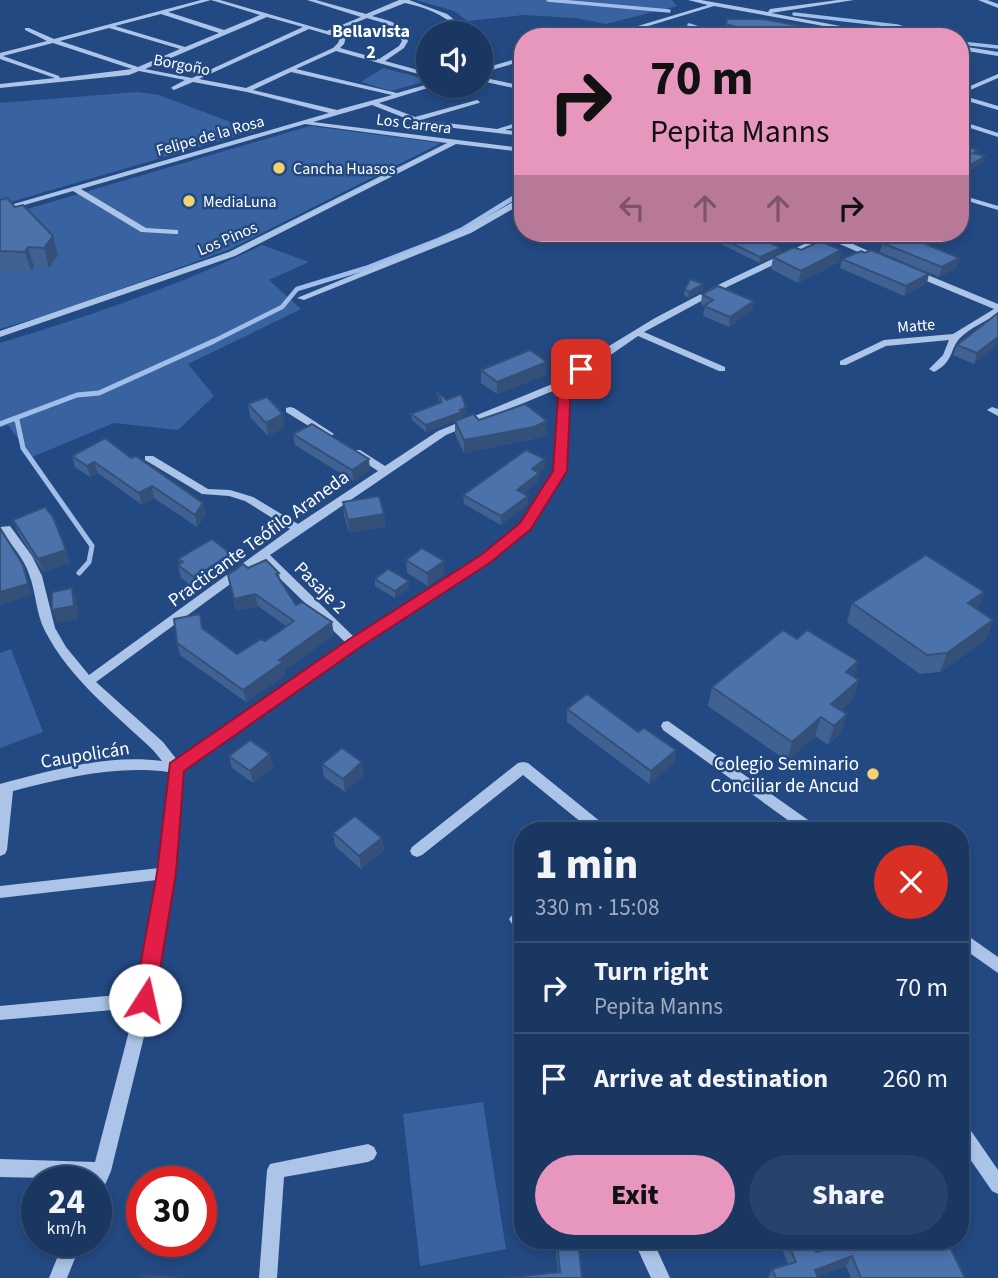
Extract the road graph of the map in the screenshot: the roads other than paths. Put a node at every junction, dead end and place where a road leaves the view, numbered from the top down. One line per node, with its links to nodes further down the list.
1 (208, 0): 10 (street)
2 (214, 0): 12 (street)
3 (310, 0): 13 (street)
4 (403, 0): 13 (street); 14 (street)
5 (691, 0): 8 (street)
6 (851, 0): 11 (street)
7 (981, 0): 9 (street)
8 (716, 5): 11 (street); 17 (street)
9 (998, 6)
10 (160, 12): 15 (street); 20 (street)
11 (760, 13): 18 (street)
12 (266, 15): 16 (street); 20 (street)
13 (368, 16): 21 (street); 28 (street)
14 (453, 21)
15 (109, 26): 22 (street); 24 (street)
16 (309, 27): 21 (street); 36 (street)
17 (636, 28)
18 (835, 28)
19 (27, 29): 22 (street, Borgoño)
20 (223, 32): 24 (street)
21 (329, 32): 23 (street)
22 (53, 41): 27 (street); 32 (street, Borgoño)
23 (338, 46): 28 (street); 31 (street)
24 (185, 49): 32 (street)
25 (969, 49): 26 (street)
26 (998, 54)
27 (0, 56): 34 (street)
28 (381, 61): 33 (street)
29 (514, 62): 30 (street)
30 (493, 68)
31 (290, 69): 42 (street); 44 (street)
32 (141, 70): 34 (street); 36 (street, Borgoño)
33 (416, 71)
34 (61, 78): 38 (street)
35 (996, 78): 43 (street)
36 (190, 79): 40 (street); 42 (street, Borgoño)
37 (493, 82): 39 (street)
38 (2, 86): 45 (street)
39 (514, 86)
40 (174, 88)
41 (416, 89): 44 (street, Felipe de la Rosa)
42 (247, 90): 50 (street, Borgoño)
43 (969, 90)
44 (398, 94): 47 (street, Felipe de la Rosa)
45 (5, 95)
46 (969, 97): 49 (street)
47 (372, 102): 50 (street, Felipe de la Rosa); 51 (street)
48 (477, 102): 51 (street)
49 (998, 107)
50 (336, 113): 52 (street, Felipe de la Rosa)
51 (414, 120): 55 (street)
52 (301, 122): 58 (street, Los Carrera); 60 (street, Felipe de la Rosa)
53 (514, 125): 55 (street)
54 (969, 126): 57 (street)
55 (495, 131): 56 (street)
56 (514, 133)
57 (998, 135)
58 (454, 142): 59 (street, Los Carrera); 73 (street, Los Pinos)
59 (514, 149)
60 (75, 189): 64 (street, Felipe de la Rosa); 65 (street)
61 (969, 199): 63 (street)
62 (514, 205): 70 (street)
63 (998, 208)
64 (0, 210)
65 (175, 232)
66 (811, 242): 72 (street, Practicante Teófilo Araneda)
67 (845, 242): 68 (street)
68 (888, 261)
69 (901, 267): 71 (street)
70 (301, 298)
71 (998, 309): 74 (street, Matte)
72 (637, 332): 76 (street); 78 (street, Practicante Teófilo Araneda)
73 (0, 334)
74 (955, 337): 75 (street, Matte); 77 (street, Matte)
75 (843, 363)
76 (722, 369)
77 (934, 369)
78 (565, 382): 83 (street, Practicante Teófilo Araneda); 87 (street)
79 (290, 410): 80 (street)
80 (337, 440)
81 (349, 447): 83 (street)
82 (149, 458): 84 (street)
83 (384, 470): 84 (street, Practicante Teófilo Araneda)
84 (298, 529): 86 (street, Practicante Teófilo Araneda)
85 (0, 531): 88 (street)
86 (263, 555): 87 (street, Pasaje 2); 88 (street, Practicante Teófilo Araneda)
87 (354, 644): 90 (street)
88 (88, 682): 90 (street)
89 (668, 726): 93 (street)
90 (176, 768): 91 (street, Caupolicán); 96 (street)
91 (3, 788): 94 (street)
92 (591, 822): 95 (street)
93 (801, 822)
94 (0, 850)
95 (417, 851)
96 (166, 873): 97 (street); 100 (street)
97 (0, 892)
98 (969, 945): 99 (street)
99 (998, 965)
100 (145, 1000): 101 (street); 104 (street)
101 (0, 1013)
102 (969, 1143): 107 (street)
103 (368, 1153): 111 (street)
104 (102, 1166)
105 (0, 1168): 106 (street)
106 (21, 1170)
107 (998, 1185)
108 (647, 1249): 112 (street)
109 (67, 1257): 110 (street)
110 (58, 1278)
111 (268, 1278)
112 (662, 1278)

